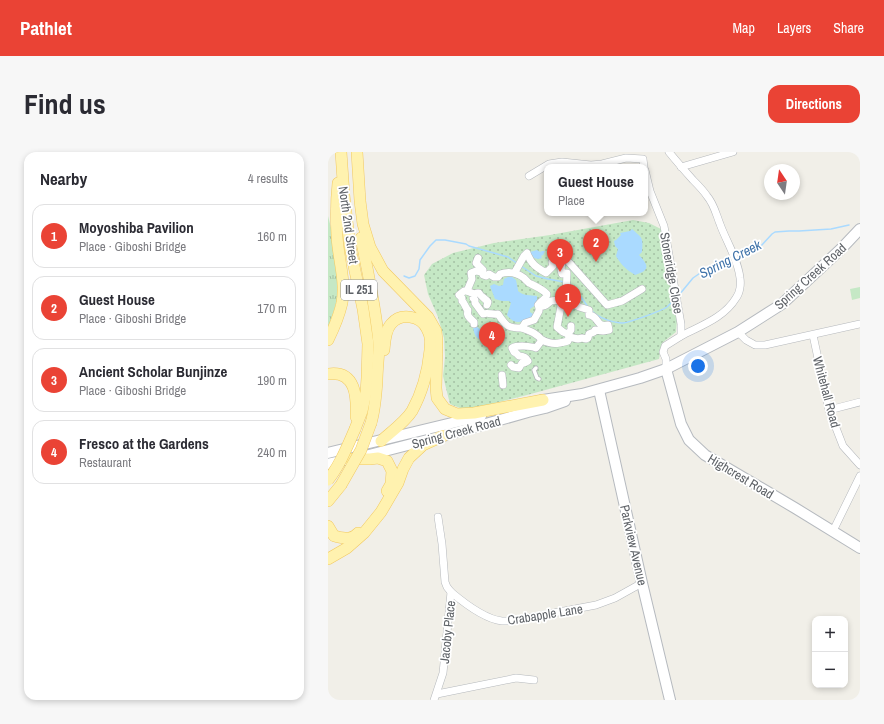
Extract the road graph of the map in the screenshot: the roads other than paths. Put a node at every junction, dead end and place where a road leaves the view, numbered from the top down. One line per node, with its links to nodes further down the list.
1 (341, 152): 32 (main road); 47 (main road, North 2nd Street / IL 251)
2 (353, 152): 46 (main road, North 2nd Street / IL 251)
3 (357, 152): 43 (main road)
4 (669, 152): 11 (street)
5 (733, 152): 11 (street)
6 (549, 164): 7 (street, Stoneridge Close)
7 (581, 164)
8 (602, 164): 9 (street, Stoneridge Close)
9 (644, 164)
10 (544, 167): 12 (street, Stoneridge Close)
11 (681, 167): 31 (street)
12 (529, 176)
13 (648, 182): 31 (street, Stoneridge Close)
14 (860, 229): 28 (main road, Spring Creek Road)
15 (478, 258): 18 (street)
16 (566, 259): 17 (street); 19 (street); 21 (street)
17 (516, 271): 18 (street); 23 (street)
18 (482, 272): 20 (street)
19 (642, 289)
20 (471, 293): 22 (street); 24 (street); 27 (street)
21 (564, 298): 23 (street); 29 (street); 29 (street)
22 (487, 305)
23 (539, 307): 27 (street)
24 (474, 324)
25 (860, 324): 30 (street)
26 (571, 326): 29 (street)
27 (522, 328): 33 (street)
28 (738, 332): 30 (street); 36 (main road, Spring Creek Road)
29 (569, 335): 33 (street)
30 (813, 335): 45 (street, Whitehall Road)
31 (681, 336): 36 (street)
32 (328, 340)
33 (542, 340): 34 (street)
34 (511, 365)
35 (536, 368): 39 (lane)
36 (666, 369): 41 (main road, Spring Creek Road); 61 (main road, Highcrest Road)
37 (328, 374): 47 (main road)
38 (502, 375): 40 (street)
39 (539, 379)
40 (503, 385)
41 (599, 390): 42 (main road, Spring Creek Road); 64 (main road, Parkview Avenue)
42 (582, 394): 43 (main road, Spring Creek Road); 48 (main road, Spring Creek Road)
43 (543, 400): 49 (main road, Spring Creek Road)
44 (860, 402): 45 (street)
45 (830, 410): 53 (street, Whitehall Road)
46 (372, 419): 49 (main road); 56 (main road, North 2nd Street / IL 251, bridge)
47 (356, 428): 55 (main road, North 2nd Street / IL 251, bridge)
48 (443, 436): 51 (main road, Spring Creek Road); 63 (main road)
49 (381, 441): 50 (main road, Spring Creek Road)
50 (328, 453)
51 (350, 459): 52 (main road, Spring Creek Road); 60 (main road)
52 (328, 464)
53 (860, 465)
54 (860, 476): 61 (street)
55 (328, 480)
56 (338, 489): 57 (main road, North 2nd Street / IL 251); 58 (main road)
57 (328, 501)
58 (328, 510)
59 (438, 518): 65 (street, Jacoby Place)
60 (328, 526)
61 (833, 531): 62 (main road, Highcrest Road)
62 (860, 548)
63 (328, 559)
64 (642, 583): 65 (street, Crabapple Lane); 68 (main road, Parkview Avenue)
65 (451, 592): 67 (street, Jacoby Place)
66 (534, 680): 67 (street)
67 (435, 697)
68 (670, 700)

